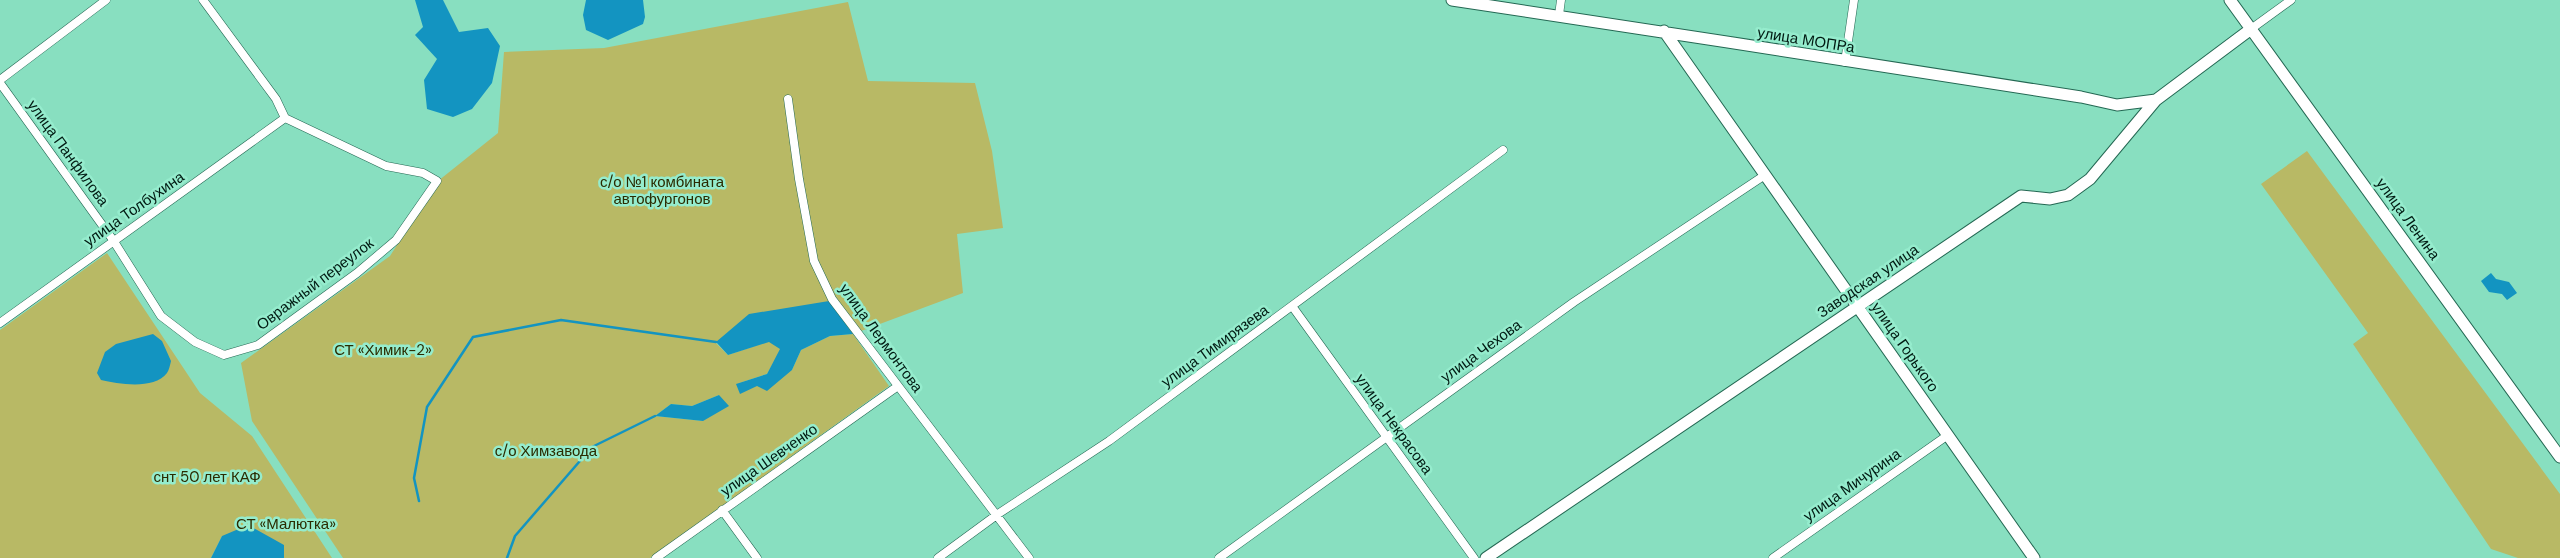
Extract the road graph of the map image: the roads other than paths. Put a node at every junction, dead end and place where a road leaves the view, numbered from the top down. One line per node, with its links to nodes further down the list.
1 (106, 0): 12 (street)
2 (203, 0): 15 (street)
3 (1452, 0): 8 (street, улица МОПРа)
4 (1561, 0): 8 (street)
5 (1854, 0): 11 (street)
6 (2230, 0): 9 (street, улица Ленина)
7 (2291, 0): 9 (street)
8 (1559, 15): 10 (street, улица МОПРа)
9 (2251, 29): 14 (street, Заводская улица); 26 (street, улица Ленина)
10 (1664, 31): 11 (street, улица МОПРа); 17 (street, улица Горького)
11 (1845, 62): 14 (street, улица МОПРа)
12 (0, 81): 18 (street, улица Панфилова)
13 (788, 99): 23 (street, улица Лермонтова)
14 (2156, 100): 19 (street, Заводская улица)
15 (285, 118): 18 (street, улица Толбухина); 21 (street, Овражный переулок)
16 (1503, 150): 20 (street, улица Тимирязева)
17 (1765, 175): 19 (street, улица Горького); 25 (street, улица Чехова)
18 (113, 240): 21 (street, улица Панфилова); 22 (street, улица Толбухина)
19 (1857, 305): 24 (street, улица Горького); 35 (street, Заводская улица)
20 (1292, 306): 25 (street, улица Некрасова); 28 (street, улица Тимирязева)
21 (161, 316)
22 (0, 323)
23 (898, 386): 27 (street, улица Шевченко); 28 (street, улица Лермонтова)
24 (1948, 435): 36 (street, улица Мичурина); 37 (street, улица Горького)
25 (1387, 437): 33 (street, улица Чехова); 34 (street, улица Некрасова)
26 (2560, 457)
27 (722, 510): 29 (street, улица Шевченко); 30 (street)
28 (998, 514): 31 (street, улица Тимирязева); 32 (street, улица Лермонтова)
29 (656, 558)
30 (758, 558)
31 (938, 558)
32 (1029, 558)
33 (1218, 558)
34 (1474, 558)
35 (1486, 558)
36 (1772, 558)
37 (2034, 558)

